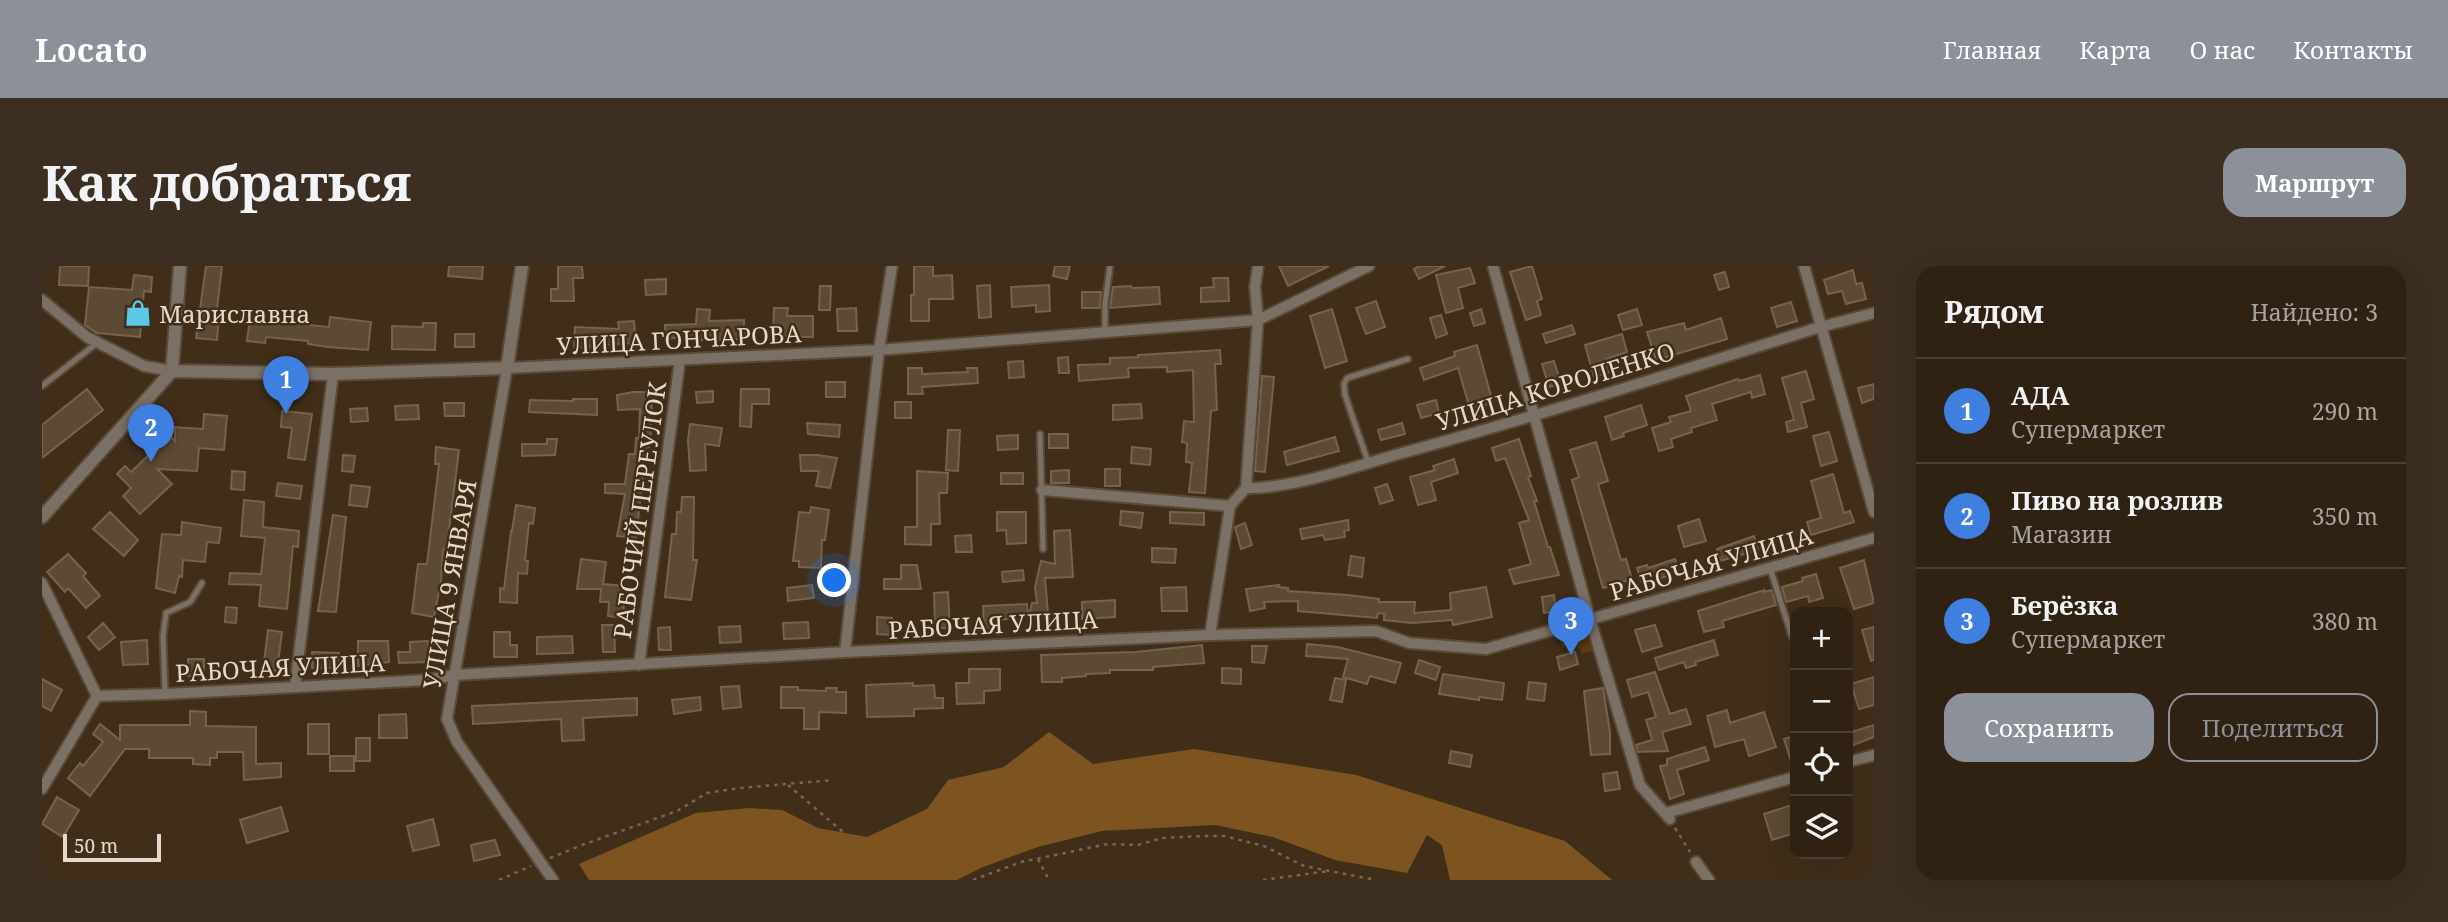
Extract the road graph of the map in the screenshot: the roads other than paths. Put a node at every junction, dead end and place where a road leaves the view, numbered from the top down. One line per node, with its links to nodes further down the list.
1 (180, 266): 19 (street)
2 (522, 266): 18 (street, УЛИЦА 9 ЯНВАРЯ)
3 (892, 266): 15 (street)
4 (1110, 266): 13 (lane)
5 (1258, 266): 11 (street)
6 (1369, 266): 11 (street, УЛИЦА ГОНЧАРОВА)
7 (1493, 266): 22 (street)
8 (1804, 266): 12 (street)
9 (42, 300): 14 (street)
10 (1874, 313): 12 (street, УЛИЦА КОРОЛЕНКО)
11 (1258, 320): 13 (street, УЛИЦА ГОНЧАРОВА); 25 (street)
12 (1820, 327): 22 (street, УЛИЦА КОРОЛЕНКО); 28 (street)
13 (1105, 331): 15 (street, УЛИЦА ГОНЧАРОВА)
14 (98, 343): 19 (street); 21 (lane)
15 (879, 350): 17 (street, УЛИЦА ГОНЧАРОВА); 38 (street)
16 (1408, 359): 24 (lane)
17 (680, 360): 18 (street, УЛИЦА ГОНЧАРОВА); 39 (street, РАБОЧИЙ ПЕРЕУЛОК)
18 (507, 368): 20 (street, УЛИЦА ГОНЧАРОВА); 40 (street, УЛИЦА 9 ЯНВАРЯ)
19 (172, 372): 20 (street, УЛИЦА ГОНЧАРОВА); 29 (street)
20 (333, 374): 41 (street)
21 (42, 386)
22 (1535, 415): 24 (street, УЛИЦА КОРОЛЕНКО); 35 (street)
23 (1040, 434): 26 (lane)
24 (1368, 462): 25 (street, УЛИЦА КОРОЛЕНКО)
25 (1246, 488): 27 (street)
26 (1042, 490): 27 (street); 31 (lane)
27 (1230, 506): 37 (street)
28 (1874, 512)
29 (42, 517)
30 (1874, 538): 32 (street, РАБОЧАЯ УЛИЦА)
31 (1043, 549)
32 (1770, 568): 35 (street, РАБОЧАЯ УЛИЦА); 36 (lane)
33 (42, 583): 43 (street)
34 (202, 583): 42 (lane)
35 (1590, 619): 37 (street, РАБОЧАЯ УЛИЦА); 46 (street)
36 (1790, 631)
37 (1210, 635): 38 (street, РАБОЧАЯ УЛИЦА)
38 (845, 652): 39 (street, РАБОЧАЯ УЛИЦА)
39 (639, 665): 40 (street, РАБОЧАЯ УЛИЦА)
40 (455, 675): 41 (street, РАБОЧАЯ УЛИЦА); 49 (street, УЛИЦА 9 ЯНВАРЯ)
41 (295, 687): 42 (street, РАБОЧАЯ УЛИЦА)
42 (165, 694): 43 (street, РАБОЧАЯ УЛИЦА)
43 (97, 696): 47 (street)
44 (1874, 755): 45 (street)
45 (1853, 761)
46 (1790, 779)
47 (42, 789)
48 (1696, 862): 50 (street)
49 (553, 880)
50 (1709, 880)

